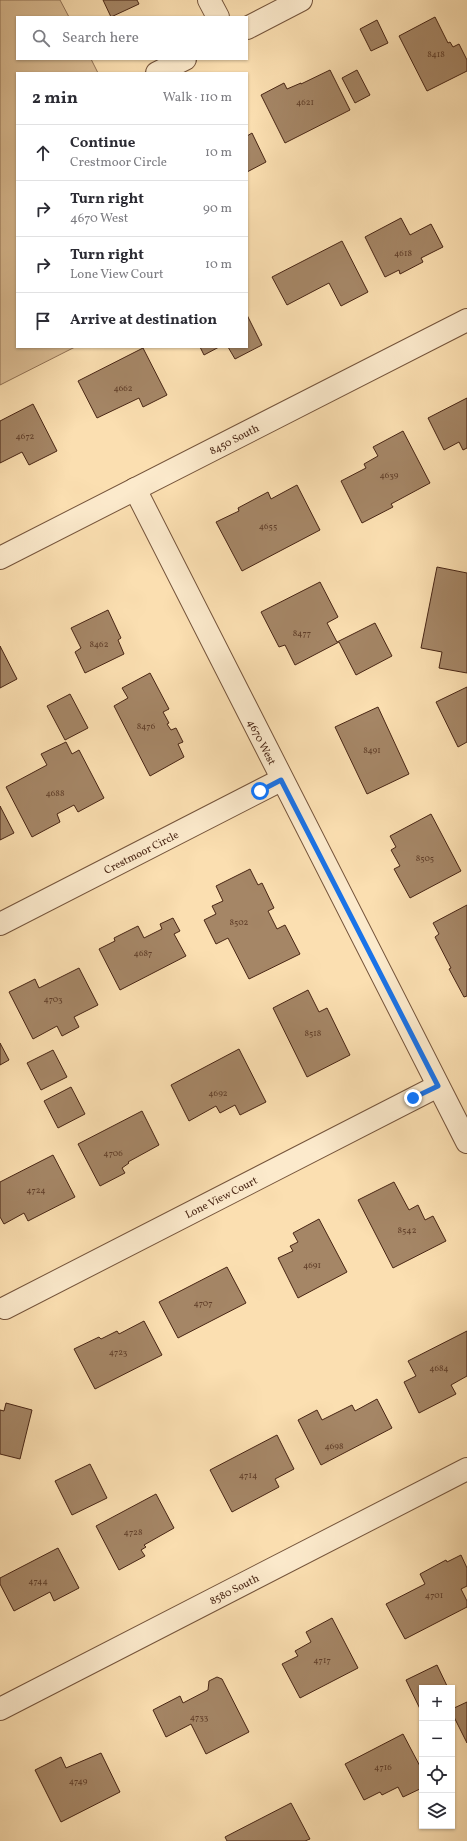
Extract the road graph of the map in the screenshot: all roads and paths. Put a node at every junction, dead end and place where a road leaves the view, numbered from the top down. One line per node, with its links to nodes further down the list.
1 (210, 0): 3 (street)
2 (301, 0): 4 (street)
3 (218, 16)
4 (248, 27)
5 (183, 60): 6 (street)
6 (159, 72)
7 (467, 320): 8 (street, 8450 South)
8 (135, 489): 9 (street, 8450 South); 10 (street, 4670 West)
9 (0, 558)
10 (281, 780): 11 (street, Crestmoor Circle); 12 (street, 4670 West)
11 (0, 924)
12 (438, 1086): 13 (street, 4670 West); 14 (street, Lone View Court)
13 (467, 1142)
14 (5, 1308)
15 (467, 1469): 16 (street, 8580 South)
16 (0, 1709)

